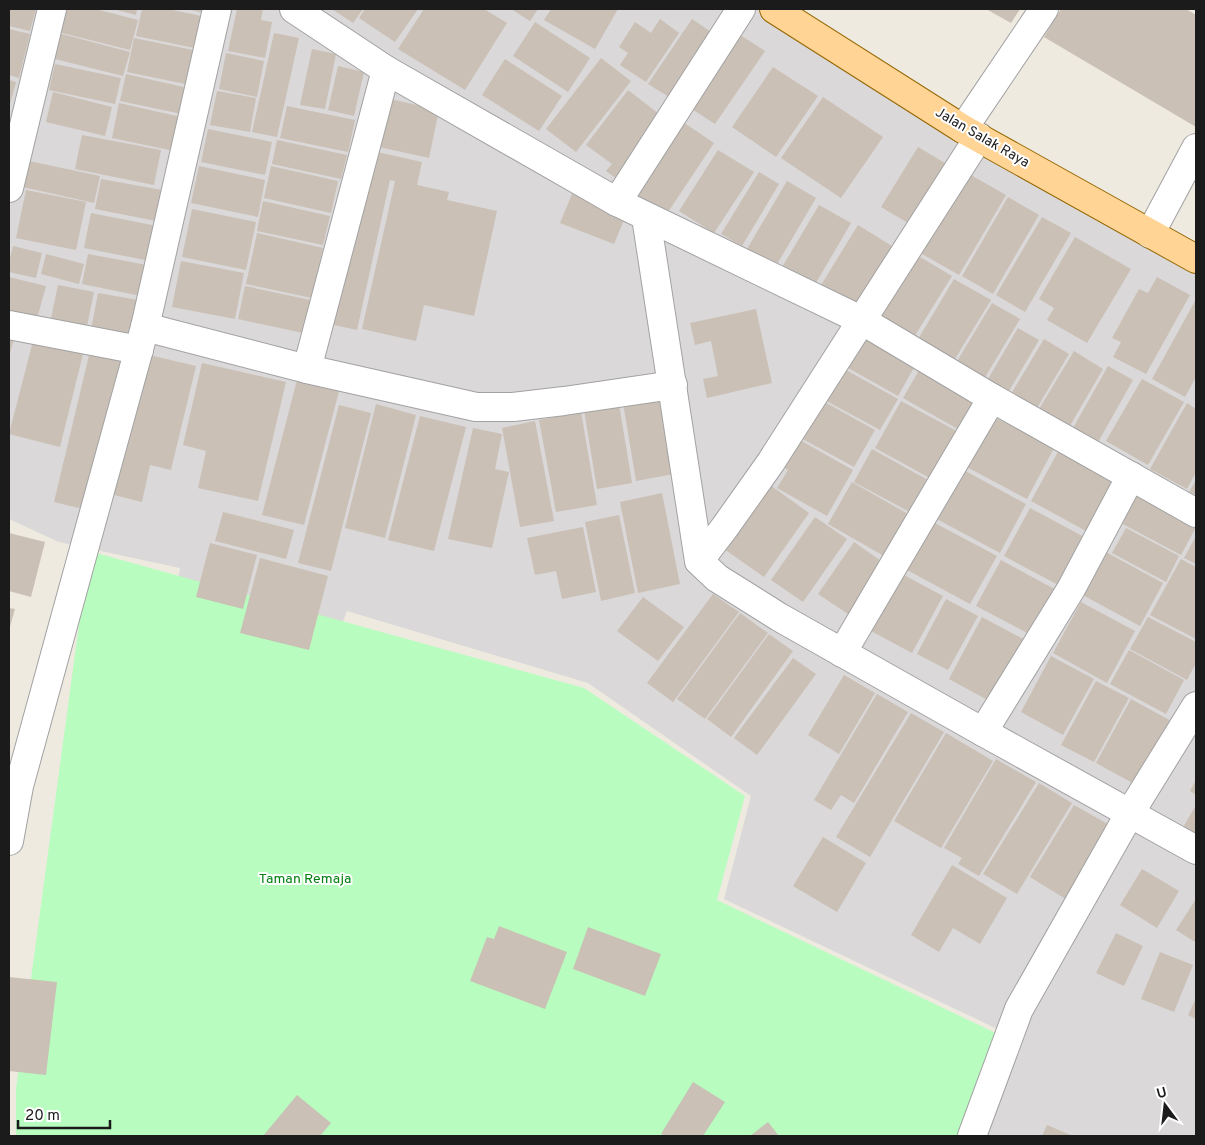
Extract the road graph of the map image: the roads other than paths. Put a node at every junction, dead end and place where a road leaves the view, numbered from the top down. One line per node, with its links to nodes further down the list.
1 (52, 9): 10 (street)
2 (217, 9): 17 (street)
3 (294, 9): 7 (street)
4 (741, 9): 11 (street)
5 (774, 9): 8 (main road, Jalan Salak Raya)
6 (1044, 9): 8 (street)
7 (386, 70): 11 (street); 18 (street)
8 (971, 133): 13 (main road, Jalan Salak Raya); 15 (street)
9 (1196, 148): 13 (street)
10 (9, 188)
11 (617, 202): 12 (street)
12 (646, 217): 15 (street); 19 (street)
13 (1150, 234): 14 (main road, Jalan Salak Raya)
14 (1196, 259)
15 (861, 320): 20 (street); 23 (street)
16 (9, 325): 17 (street)
17 (142, 339): 18 (street); 27 (street)
18 (307, 369): 19 (street)
19 (673, 384): 23 (street)
20 (992, 398): 21 (street); 24 (street)
21 (1131, 476): 22 (street); 26 (street)
22 (1196, 513)
23 (699, 561): 24 (street)
24 (842, 653): 26 (street)
25 (1196, 706): 28 (street)
26 (983, 732): 28 (street)
27 (14, 784): 29 (street)
28 (1130, 813): 30 (street); 31 (street)
29 (9, 841)
30 (1196, 850)
31 (972, 1136)

